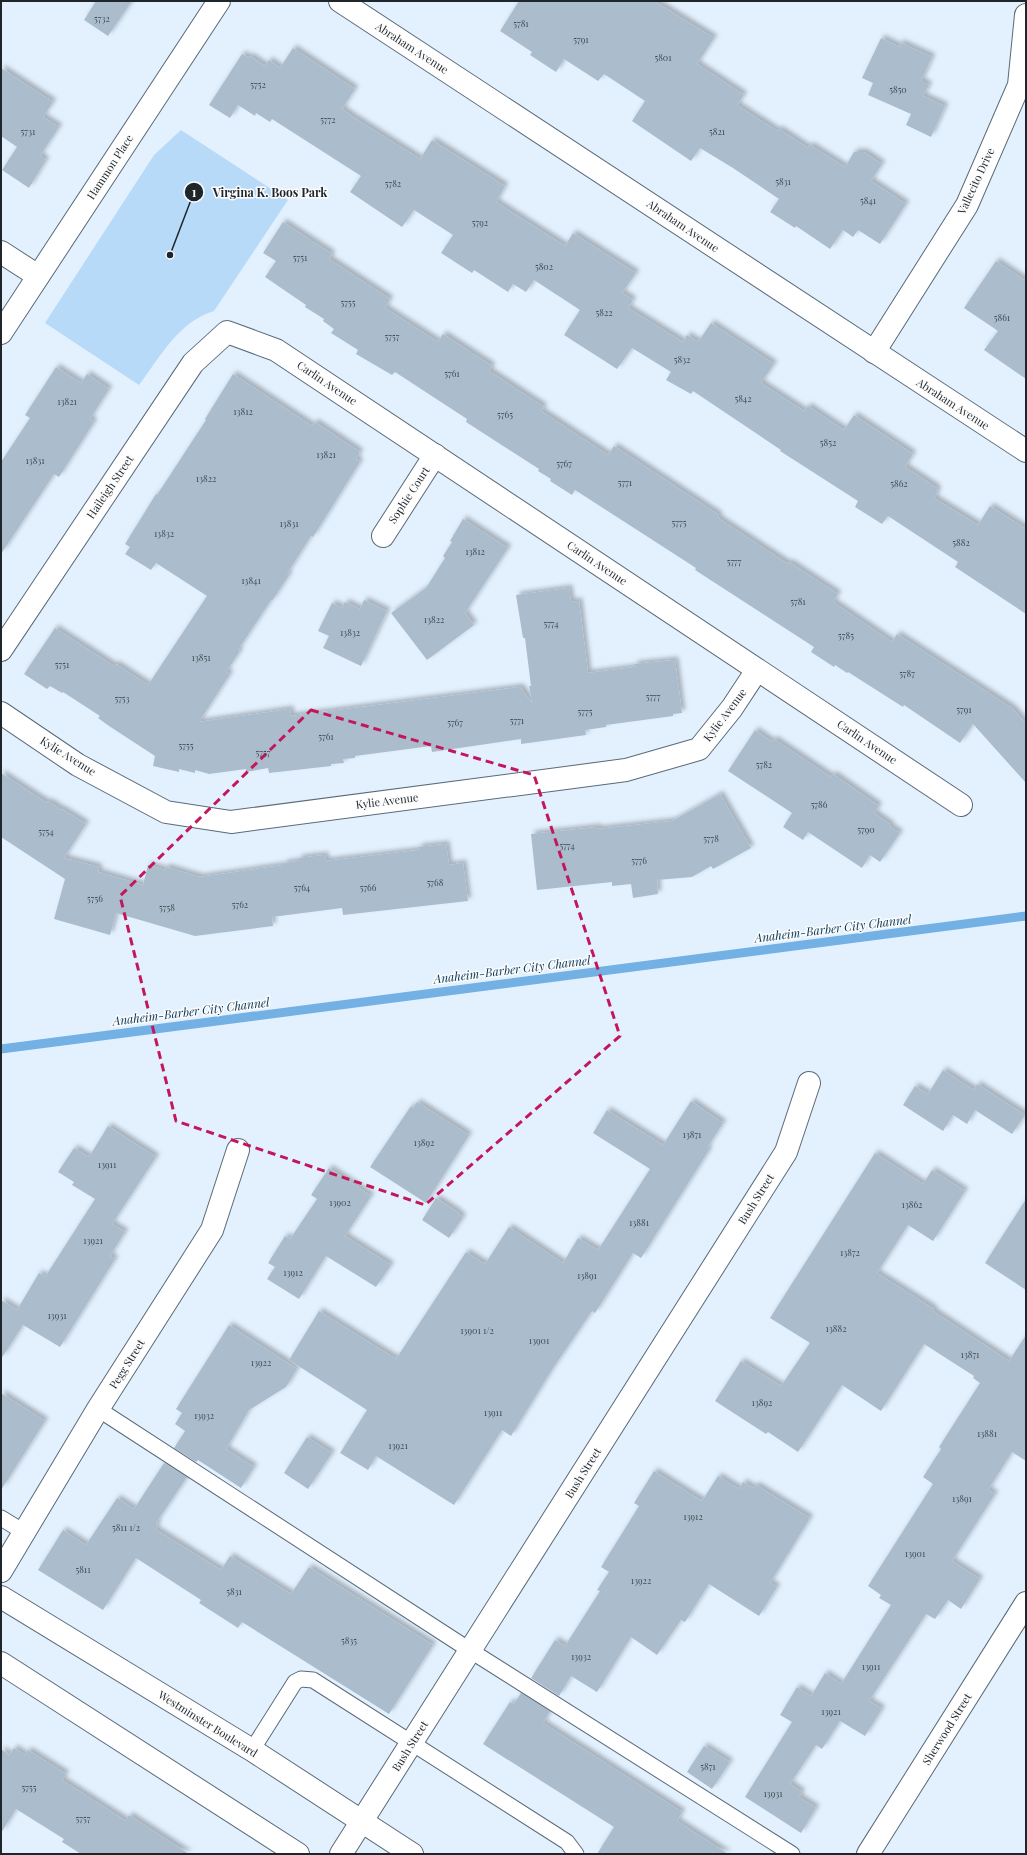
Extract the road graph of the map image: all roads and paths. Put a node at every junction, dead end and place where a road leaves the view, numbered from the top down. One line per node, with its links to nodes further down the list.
1 (219, 1): 5 (street, Hammon Place)
2 (340, 1): 8 (street, Abraham Avenue)
3 (1026, 15): 8 (street, Vallecito Drive)
4 (1, 252): 5 (street)
5 (38, 276): 7 (street, Hammon Place)
6 (227, 332): 10 (street, Carlin Avenue); 12 (street, Haileigh Street)
7 (1, 333)
8 (874, 352): 9 (street, Abraham Avenue)
9 (1026, 451)
10 (435, 455): 11 (street, Sophie Court); 13 (street, Carlin Avenue)
11 (383, 536)
12 (1, 650)
13 (757, 670): 14 (street, Kylie Avenue); 15 (street, Carlin Avenue)
14 (1, 713)
15 (961, 805)
16 (809, 1083): 24 (street, Bush Street)
17 (238, 1150): 18 (street, Pegg Street)
18 (98, 1408): 20 (street, Pegg Street); 24 (lane)
19 (1, 1518): 20 (lane)
20 (24, 1532): 21 (street, Pegg Street)
21 (1, 1571)
22 (1, 1597): 27 (street, Westminster Boulevard)
23 (1026, 1603): 34 (street, Sherwood Street)
24 (471, 1652): 26 (street, Bush Street); 33 (lane)
25 (1, 1664): 29 (street)
26 (412, 1744): 27 (lane); 28 (street, Bush Street); 32 (lane)
27 (252, 1750): 28 (street, Westminster Boulevard)
28 (362, 1822): 30 (street, Bush Street); 31 (street, Westminster Boulevard)
29 (298, 1854)
30 (341, 1854)
31 (412, 1854)
32 (576, 1854)
33 (792, 1854)
34 (868, 1854)

